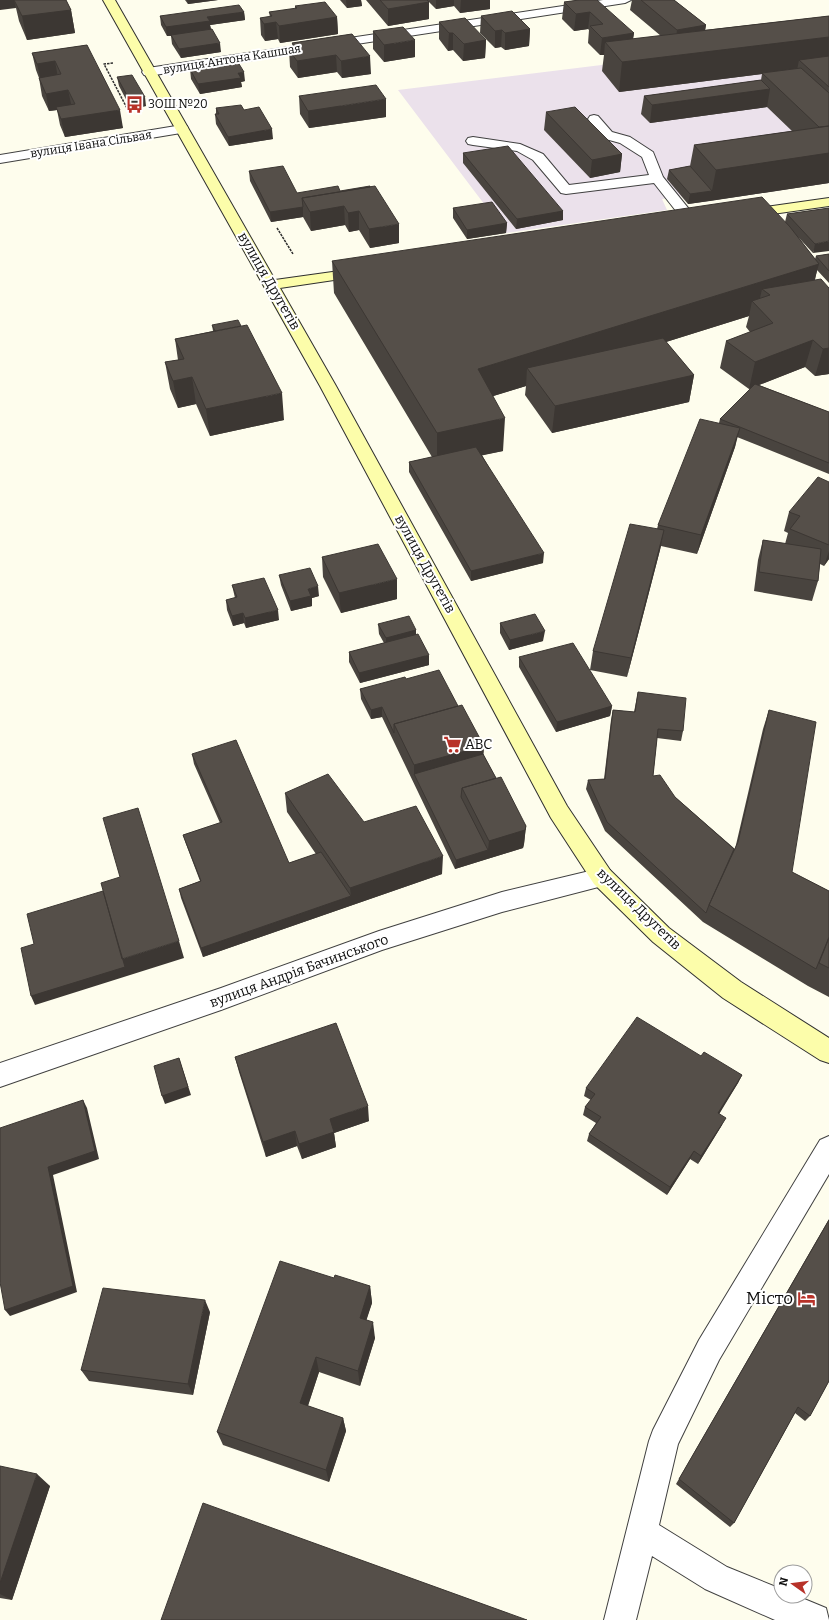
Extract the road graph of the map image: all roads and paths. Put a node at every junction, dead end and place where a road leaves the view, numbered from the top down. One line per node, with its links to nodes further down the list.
1 (109, 0): 4 (main road, вулиця Другетів)
2 (625, 0): 4 (street, вулиця Антона Кашшая)
3 (104, 64): 5 (path)
4 (148, 72): 7 (main road, вулиця Другетів)
5 (131, 116)
6 (594, 119): 10 (street)
7 (182, 129): 9 (street, вулиця Івана Сільвая); 18 (main road, вулиця Другетів)
8 (473, 141): 10 (street)
9 (0, 159)
10 (657, 178): 14 (street)
11 (829, 202): 12 (main road)
12 (730, 216)
13 (707, 220): 14 (main road)
14 (686, 223)
15 (276, 228): 16 (path)
16 (295, 258)
17 (372, 270): 18 (main road)
18 (272, 285): 19 (main road, вулиця Другетів)
19 (602, 877): 20 (main road, вулиця Другетів); 21 (street, вулиця Андрія Бачинського)
20 (829, 1052)
21 (0, 1075)
22 (829, 1149): 23 (street)
23 (642, 1532): 24 (street); 25 (street)
24 (620, 1620)
25 (814, 1620)

